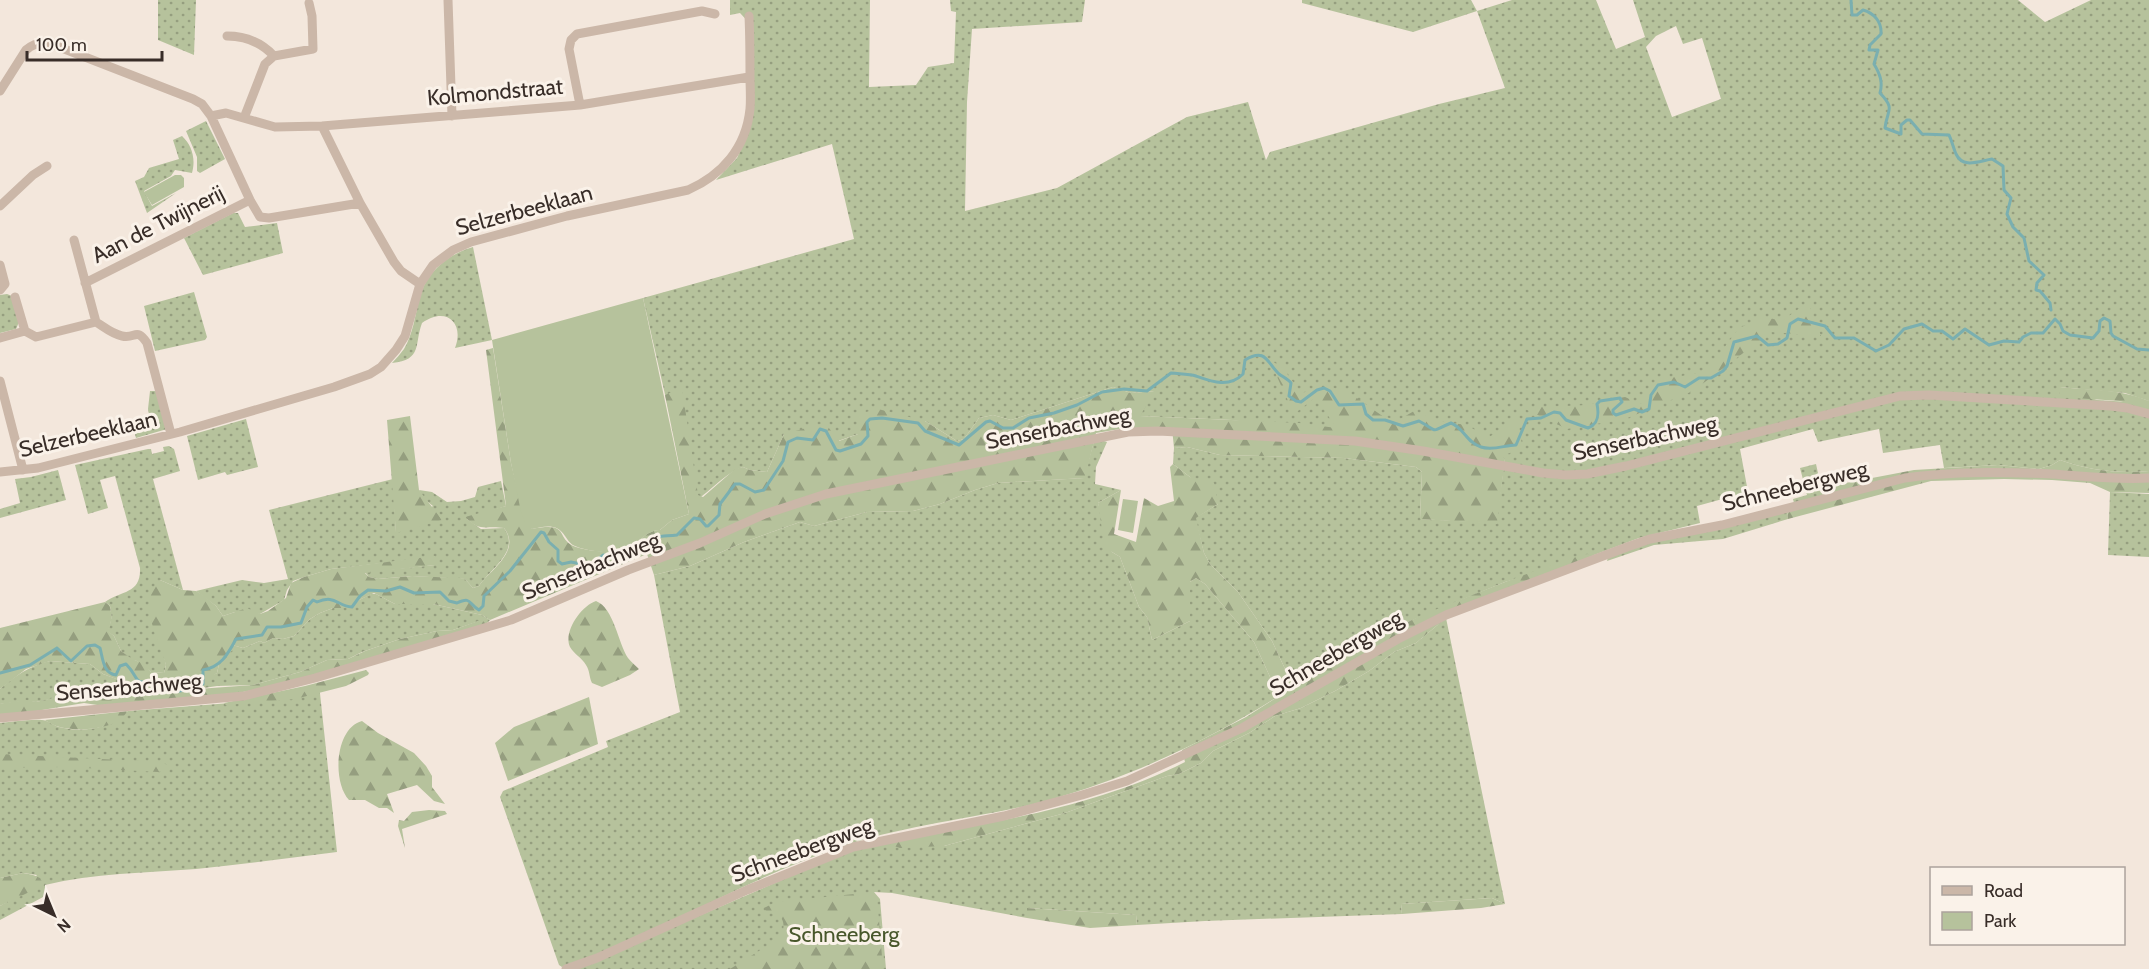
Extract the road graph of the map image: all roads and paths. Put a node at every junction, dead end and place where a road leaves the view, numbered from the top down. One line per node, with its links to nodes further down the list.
1 (448, 0): 11 (street)
2 (309, 3): 6 (street)
3 (715, 14): 9 (street)
4 (749, 16): 7 (street, Selzerbeeklaan)
5 (227, 36): 6 (street)
6 (274, 56): 12 (street)
7 (750, 77): 9 (street, Kolmondstraat); 21 (street, Selzerbeeklaan)
8 (1, 90): 10 (street)
9 (580, 105): 11 (street, Kolmondstraat)
10 (211, 116): 12 (street, Kolmondstraat); 15 (street)
11 (452, 116): 13 (street, Kolmondstraat)
12 (244, 118): 13 (street, Kolmondstraat)
13 (322, 126): 16 (street)
14 (47, 166): 17 (street)
15 (250, 200): 16 (street); 20 (street, Aan de Twijnerij)
16 (360, 202): 21 (street)
17 (0, 206)
18 (74, 240): 20 (street)
19 (0, 265): 22 (street)
20 (85, 283): 24 (street)
21 (420, 284): 29 (street, Selzerbeeklaan)
22 (0, 290)
23 (15, 297): 25 (street)
24 (96, 322): 25 (street); 29 (street)
25 (25, 331): 26 (street)
26 (0, 338)
27 (0, 381): 30 (street)
28 (2149, 414): 33 (street, Senserbachweg)
29 (171, 434): 30 (street, Selzerbeeklaan)
30 (23, 470): 31 (street, Selzerbeeklaan)
31 (0, 472)
32 (2149, 478): 34 (street, Schneebergweg)
33 (0, 718)
34 (566, 969)

